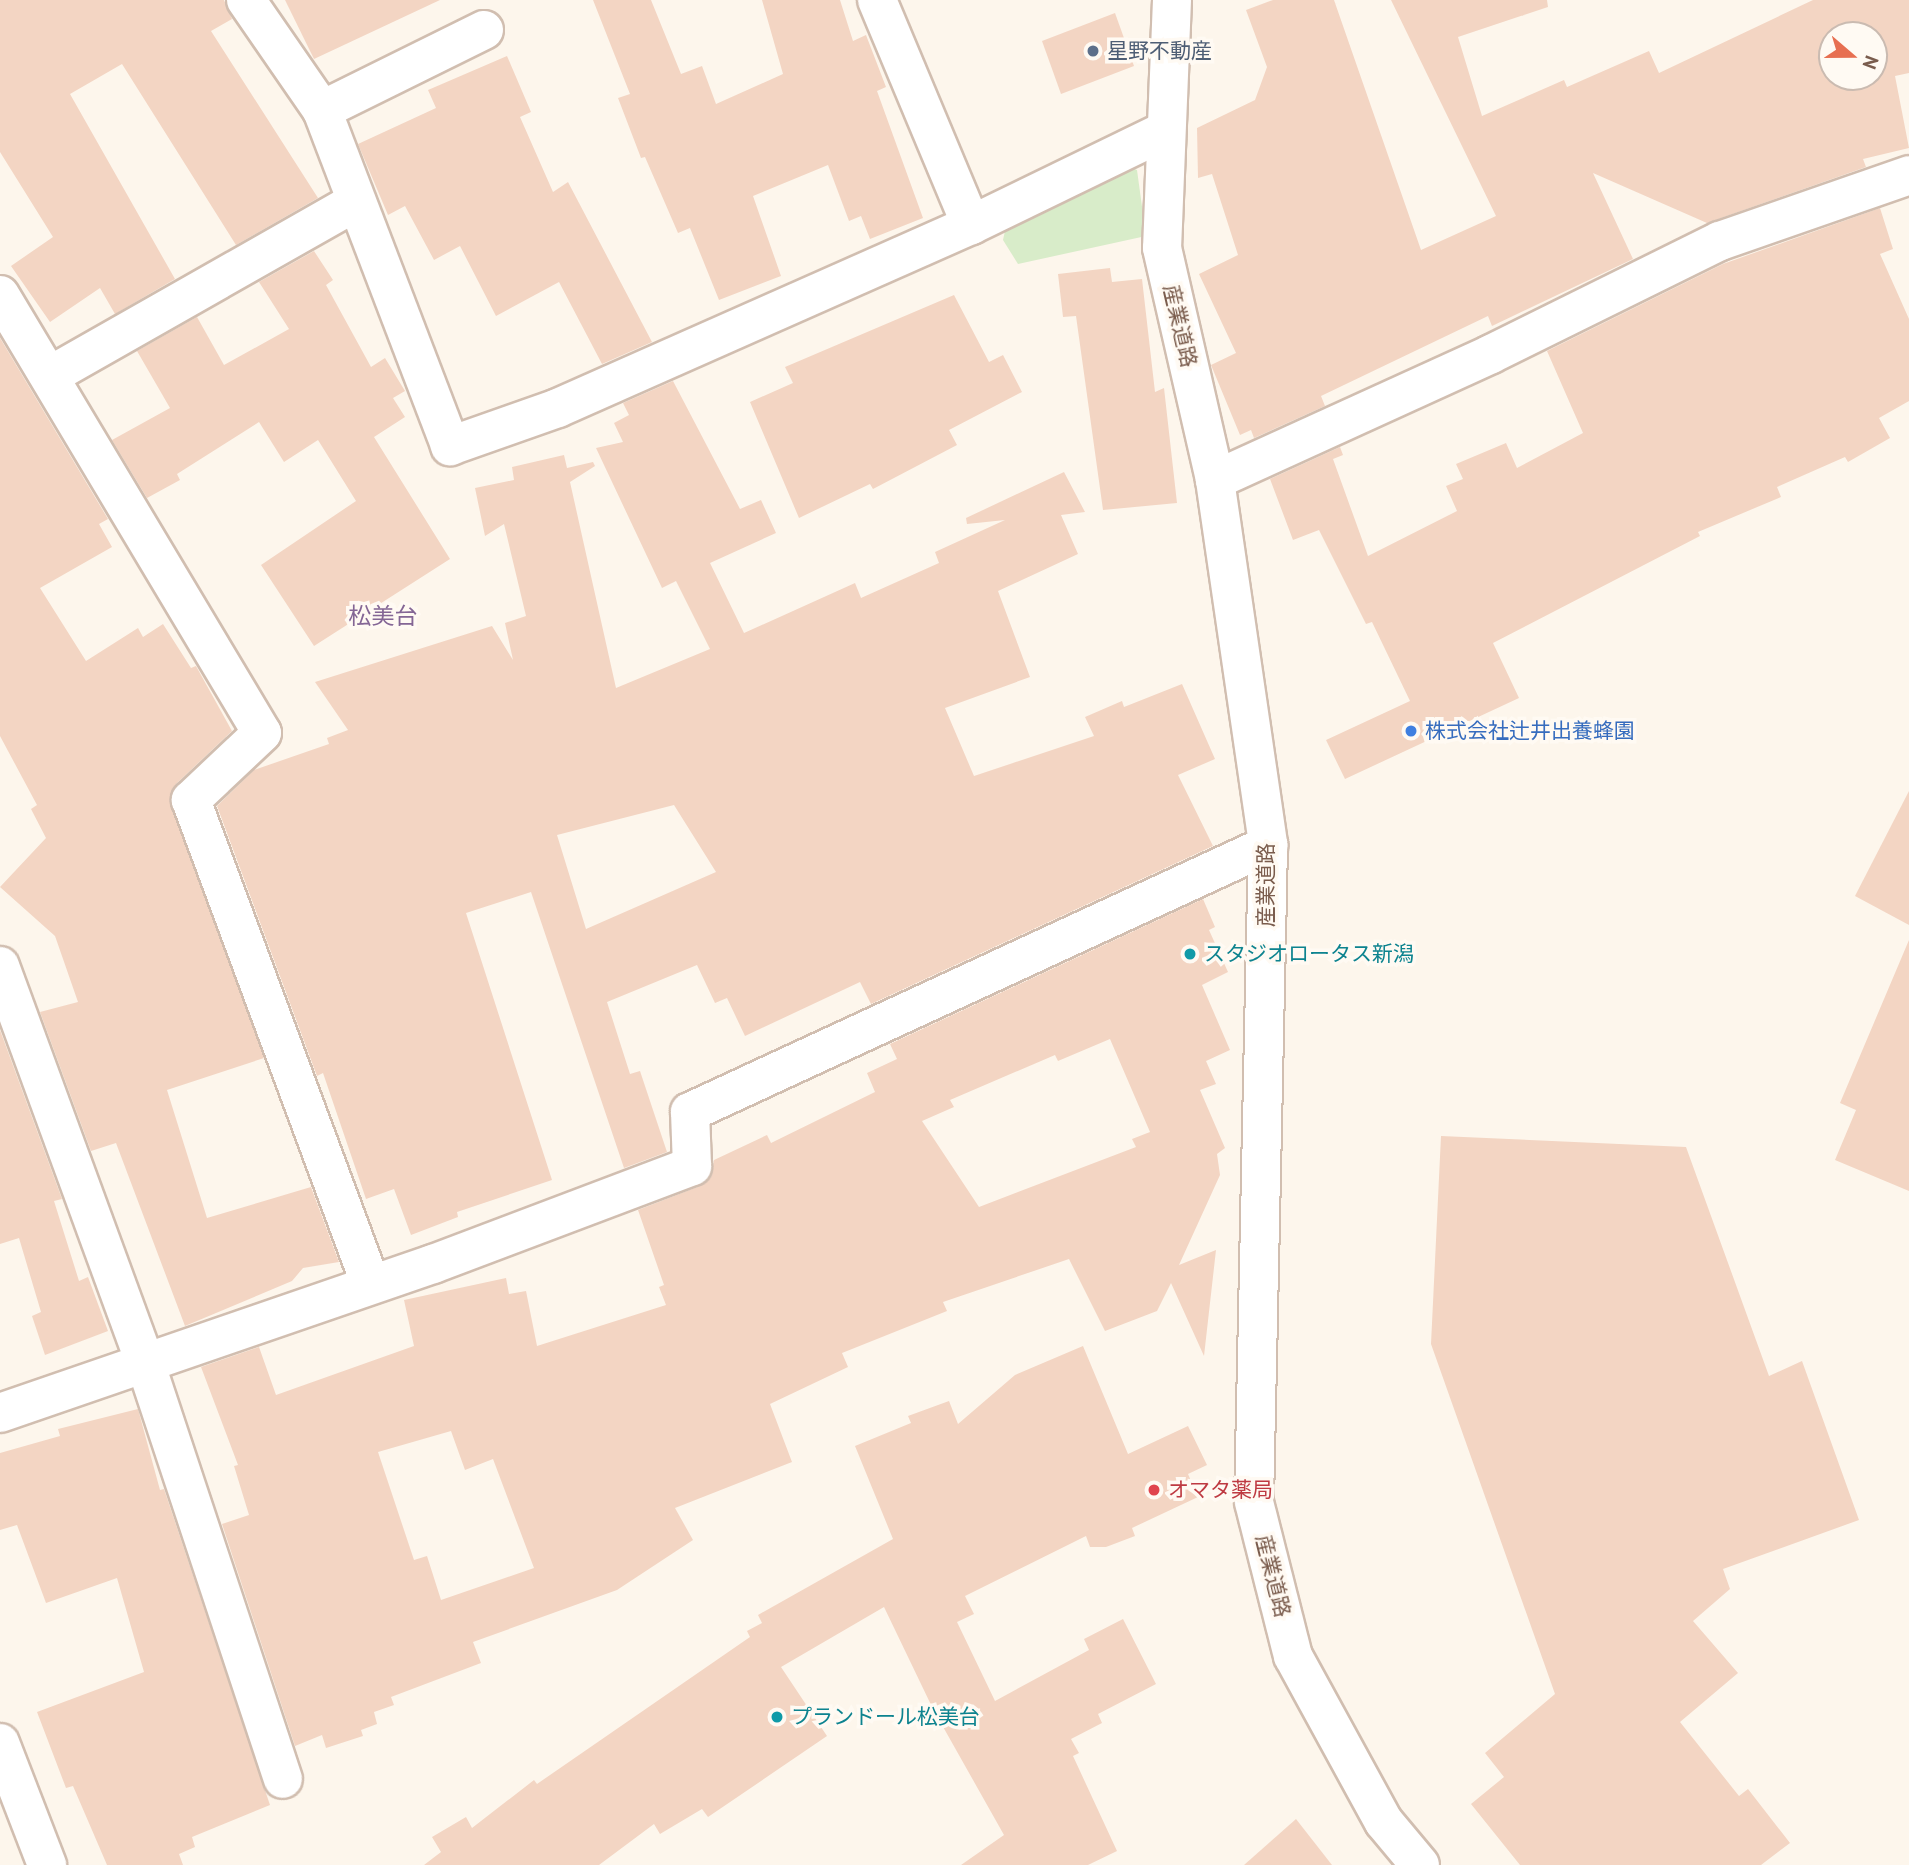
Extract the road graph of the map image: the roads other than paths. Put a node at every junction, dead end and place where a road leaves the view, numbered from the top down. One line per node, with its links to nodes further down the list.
1 (246, 0): 5 (street)
2 (877, 0): 9 (street)
3 (1172, 0): 6 (street, 産業道路)
4 (484, 30): 5 (street)
5 (322, 110): 8 (street)
6 (1165, 131): 9 (street); 12 (street, 産業道路)
7 (1909, 176): 12 (street)
8 (356, 202): 9 (street); 11 (street)
9 (971, 225)
10 (3, 306): 11 (street)
11 (51, 375): 15 (street)
12 (1215, 480): 13 (street, 産業道路)
13 (1268, 845): 15 (street); 21 (street, 産業道路)
14 (0, 966): 16 (street)
15 (371, 1285): 16 (street)
16 (145, 1362): 17 (street); 19 (street)
17 (0, 1413)
18 (0, 1743): 20 (street)
19 (283, 1779)
20 (47, 1865)
21 (1420, 1865)

